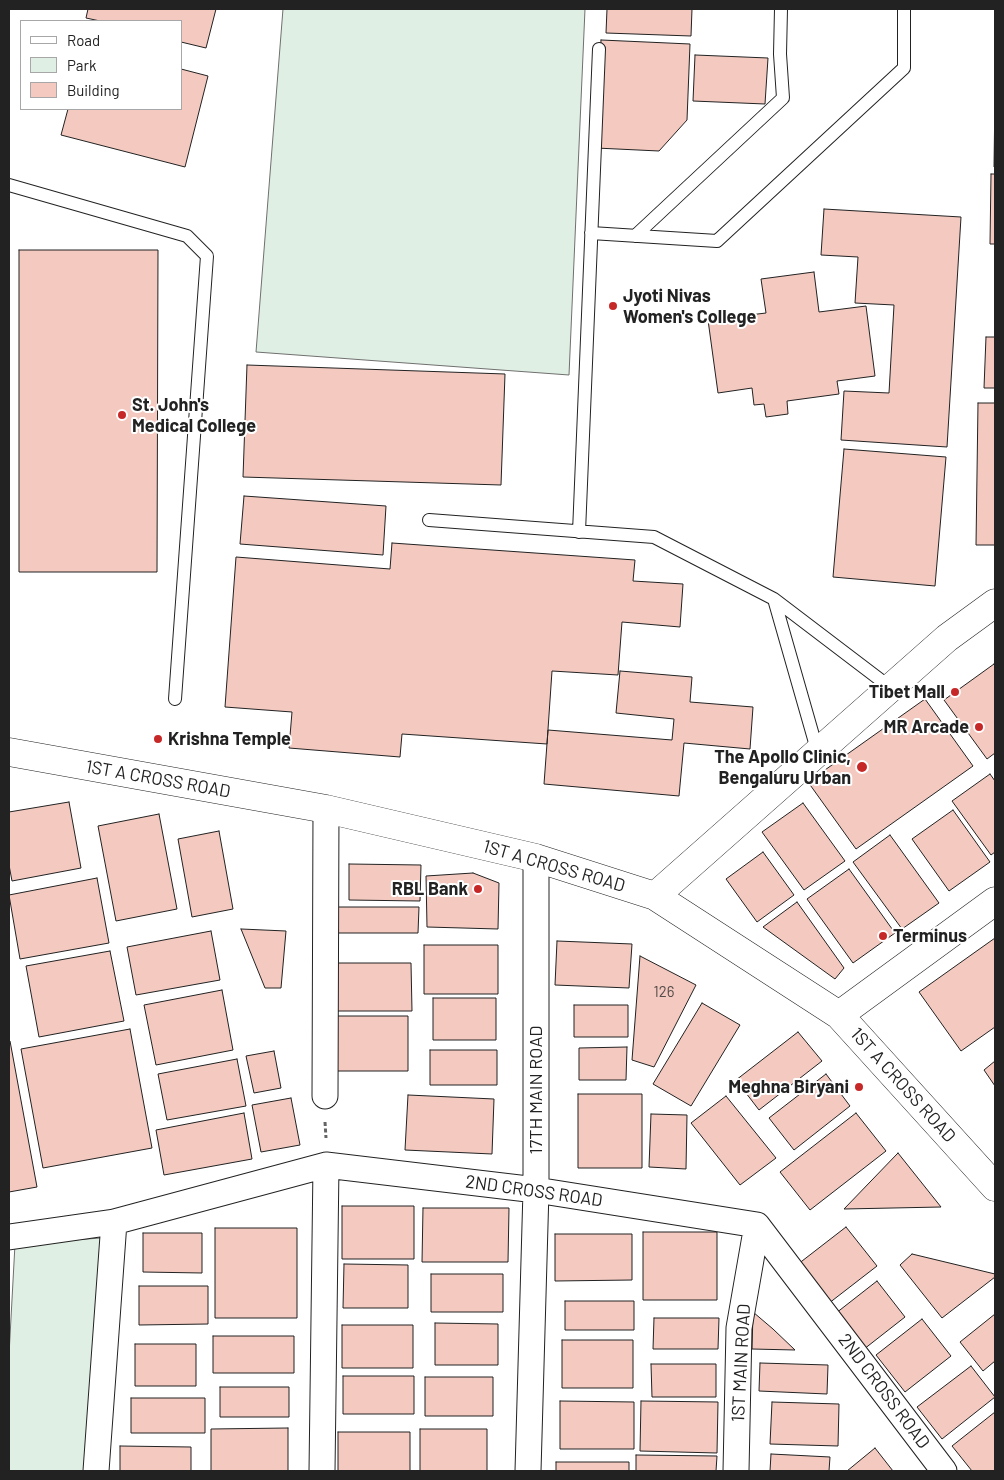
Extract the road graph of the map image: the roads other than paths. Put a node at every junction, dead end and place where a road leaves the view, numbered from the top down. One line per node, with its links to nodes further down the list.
1 (781, 9): 6 (lane)
2 (904, 9): 6 (lane)
3 (599, 49): 5 (lane)
4 (9, 185): 12 (lane)
5 (591, 232): 6 (lane); 8 (lane)
6 (635, 236)
7 (429, 520): 8 (lane)
8 (579, 532): 9 (lane)
9 (774, 599): 11 (lane); 14 (lane)
10 (995, 603): 11 (street)
11 (891, 688): 14 (street)
12 (175, 699)
13 (9, 752): 15 (street, 1ST A CROSS ROAD)
14 (818, 753): 17 (street)
15 (326, 810): 16 (street, 1ST A CROSS ROAD); 20 (street)
16 (536, 858): 17 (street, 1ST A CROSS ROAD); 23 (street, 17TH MAIN ROAD)
17 (655, 896): 19 (street, 1ST A CROSS ROAD)
18 (995, 901): 19 (street)
19 (839, 1015): 22 (street, 1ST A CROSS ROAD)
20 (325, 1096)
21 (326, 1164): 23 (street, 2ND CROSS ROAD); 24 (street, 2ND CROSS ROAD); 28 (street)
22 (995, 1187)
23 (536, 1190): 25 (street, 2ND CROSS ROAD); 29 (street, 17TH MAIN ROAD)
24 (114, 1222): 26 (street, 2ND CROSS ROAD); 27 (street)
25 (757, 1225): 30 (street, 1ST MAIN ROAD); 31 (street, 2ND CROSS ROAD)
26 (9, 1237)
27 (96, 1471)
28 (322, 1471)
29 (528, 1471)
30 (736, 1471)
31 (944, 1471)

